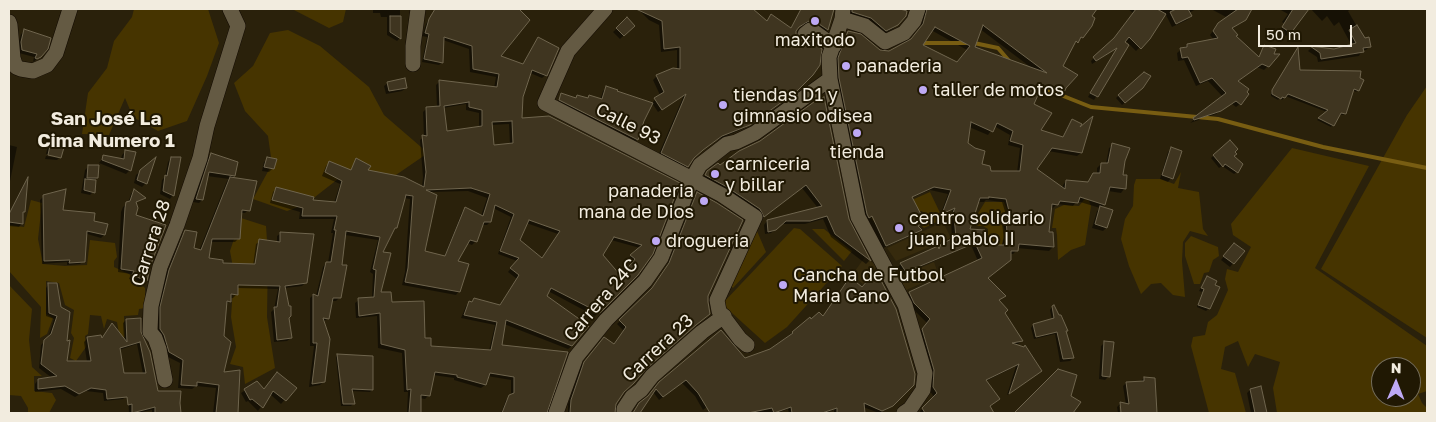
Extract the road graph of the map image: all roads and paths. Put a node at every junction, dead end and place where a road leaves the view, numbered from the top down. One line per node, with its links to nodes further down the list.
1 (70, 9): 7 (street)
2 (230, 9): 15 (street, Carrera 28)
3 (418, 9): 10 (street)
4 (604, 9): 12 (street, Calle 93)
5 (918, 9): 6 (street)
6 (843, 14): 9 (street)
7 (9, 22)
8 (805, 34): 9 (street)
9 (834, 46): 11 (street)
10 (413, 64)
11 (830, 78): 12 (street, Carrera 24C); 18 (street)
12 (692, 178): 13 (street, Carrera 23); 16 (street, Carrera 24C)
13 (724, 316): 14 (street, Carrera 23); 17 (street, Carrera 23)
14 (747, 345)
15 (165, 380)
16 (556, 413)
17 (624, 413)
18 (904, 413)

